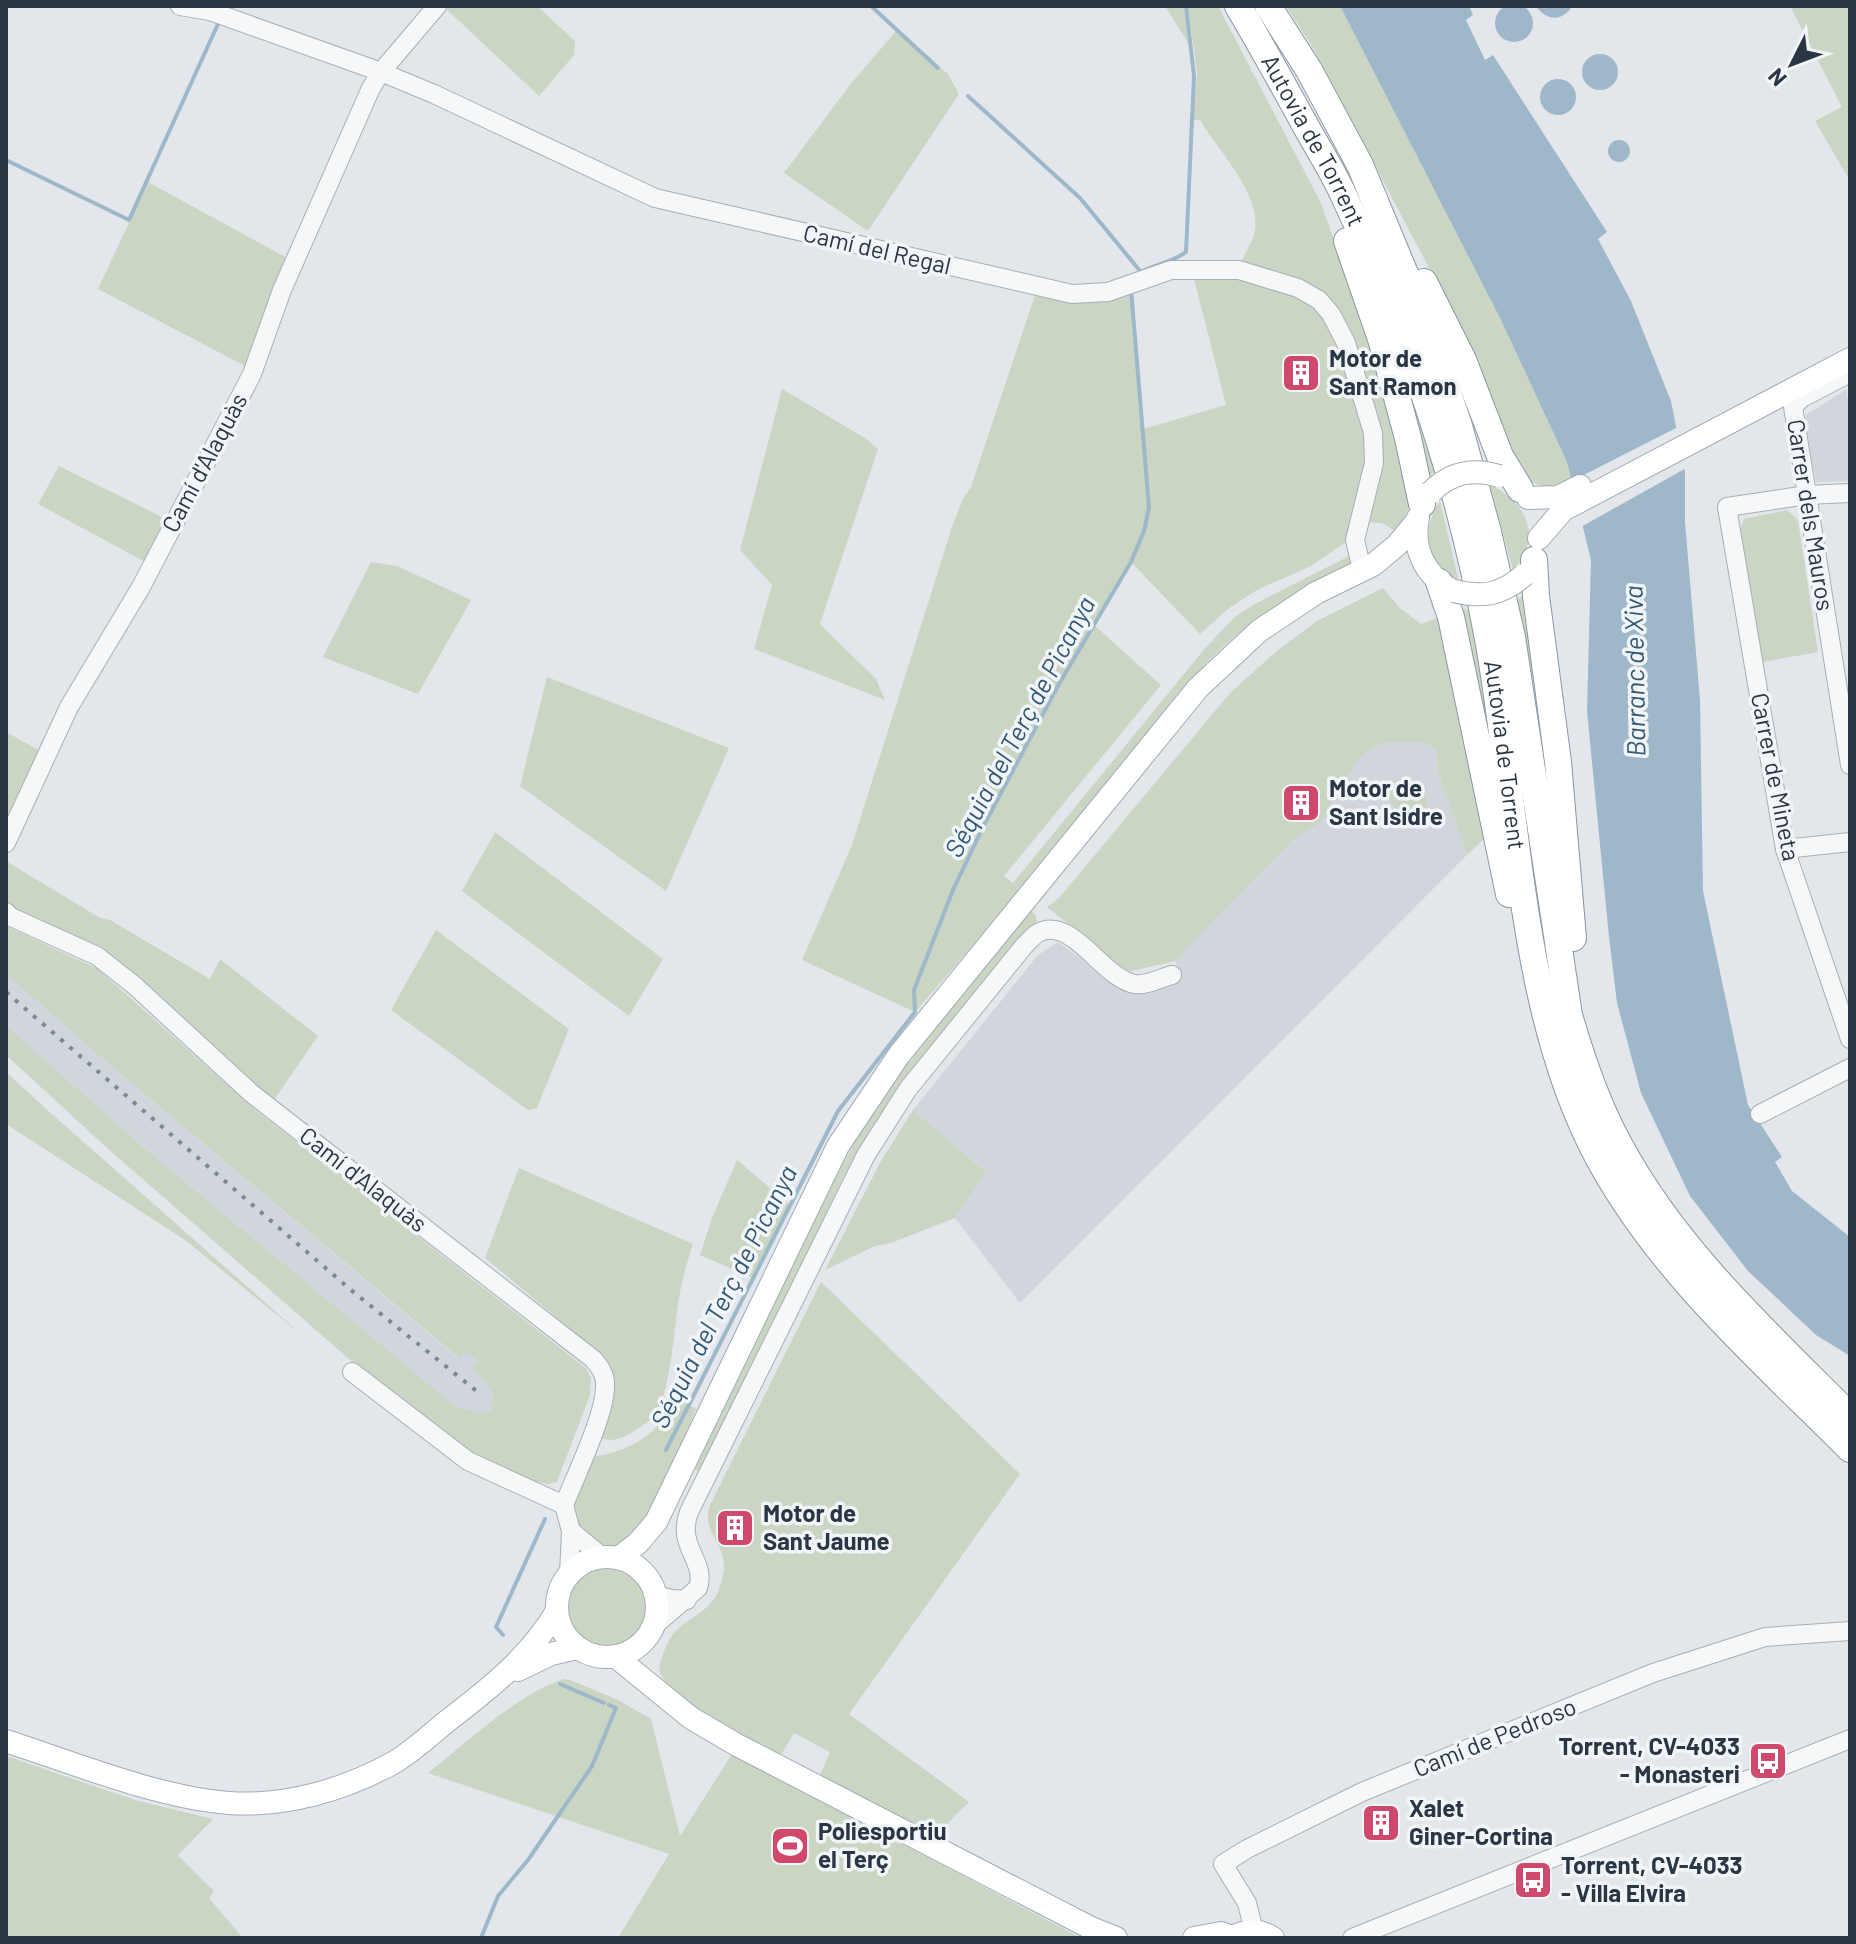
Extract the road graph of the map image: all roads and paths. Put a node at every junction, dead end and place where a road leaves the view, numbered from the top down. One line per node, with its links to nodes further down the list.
1 (180, 6): 5 (street, Camí del Regal)
2 (437, 6): 5 (street, Camí d'Alaquàs)
3 (1238, 6): 6 (highway, Autovia de Torrent)
4 (1268, 6): 7 (highway, Autovia de Torrent)
5 (381, 72): 18 (street, Camí del Regal); 22 (street, Camí d'Alaquàs)
6 (1307, 128): 16 (highway); 30 (highway, Autovia de Torrent)
7 (1360, 165): 12 (highway); 29 (highway, Autovia de Torrent)
8 (1850, 343): 11 (main road)
9 (1850, 359): 11 (main road)
10 (1850, 373): 14 (street, Carrer dels Mauros)
11 (1712, 424): 15 (main road)
12 (1516, 488): 15 (main road); 16 (main road, bridge); 17 (main road)
13 (1850, 493): 14 (street)
14 (1807, 495): 20 (street, Carrer dels Mauros); 23 (street, Carrer de Mineta)
15 (1561, 504): 17 (main road)
16 (1423, 506): 18 (main road); 19 (main road)
17 (1532, 558): 19 (main road, bridge); 29 (highway)
18 (1367, 567): 19 (main road); 35 (main road)
19 (1441, 582): 30 (highway)
20 (1850, 765)
21 (1850, 842): 23 (street)
22 (6, 843)
23 (1785, 849): 26 (street, Carrer de Mineta)
24 (6, 912): 34 (street, Camí d'Alaquàs)
25 (1172, 975): 40 (street)
26 (1850, 1039)
27 (1850, 1068): 28 (street)
28 (1760, 1114)
29 (1664, 1216): 32 (highway, Autovia de Torrent)
30 (1655, 1246): 33 (highway, Autovia de Torrent)
31 (352, 1372): 34 (street)
32 (1850, 1416)
33 (1850, 1449)
34 (564, 1505): 36 (street)
35 (656, 1522): 37 (main road); 39 (main road)
36 (571, 1531): 37 (street); 38 (street)
37 (610, 1557): 38 (main road); 39 (main road)
38 (569, 1574): 41 (main road)
39 (652, 1586): 40 (street); 43 (main road)
40 (687, 1600): 43 (street)
41 (557, 1611): 44 (main road); 46 (main road)
42 (1850, 1631): 50 (street, Camí de Pedroso)
43 (650, 1633): 45 (main road); 47 (main road)
44 (577, 1648): 45 (main road); 46 (main road)
45 (616, 1657): 47 (main road)
46 (506, 1676): 49 (main road)
47 (668, 1699): 51 (main road)
48 (1850, 1739): 53 (street)
49 (6, 1741)
50 (1247, 1936): 52 (main road)
51 (1116, 1938)
52 (1194, 1938)
53 (1352, 1938)

